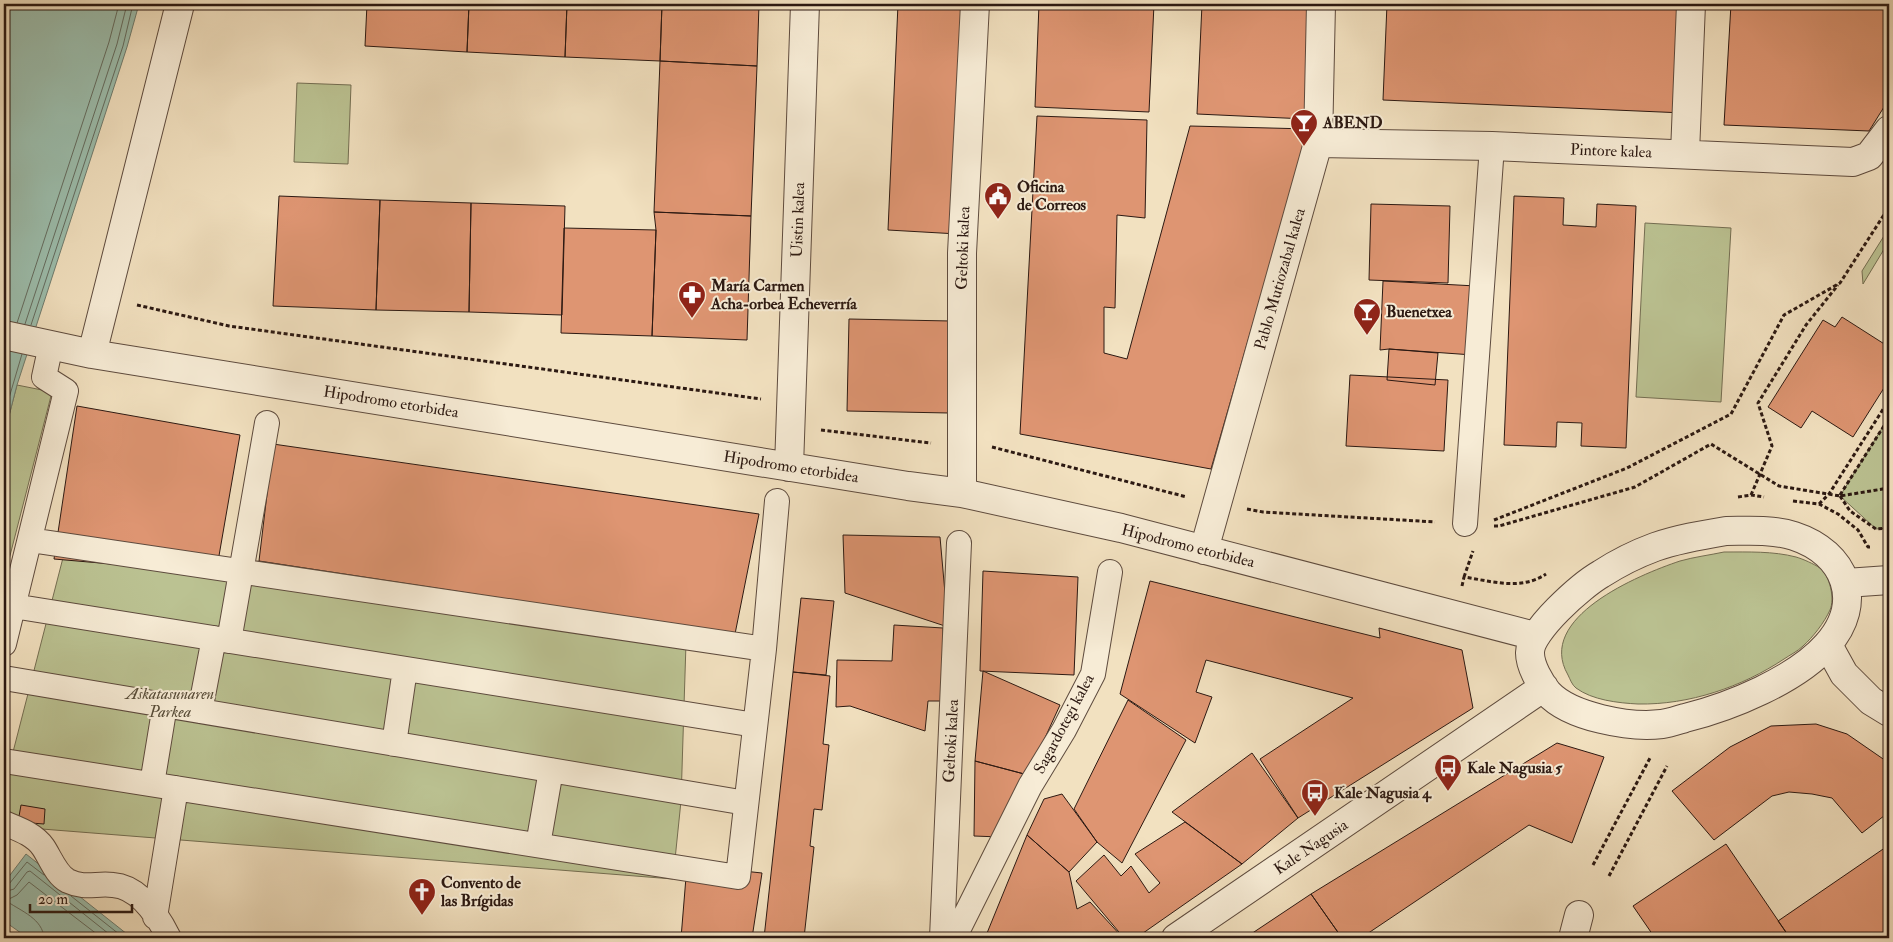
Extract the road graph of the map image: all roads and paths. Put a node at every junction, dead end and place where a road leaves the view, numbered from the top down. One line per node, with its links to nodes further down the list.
1 (180, 4): 12 (street)
2 (805, 4): 22 (street, Uistin kalea)
3 (975, 4): 21 (street, Geltoki kalea)
4 (1322, 4): 7 (street, Pablo Mutiozabal kalea)
5 (1691, 4): 9 (street)
6 (1889, 130): 9 (street, Pintore kalea)
7 (1318, 143): 8 (street, Pintore kalea); 30 (street, Pablo Mutiozabal kalea)
8 (1492, 146): 9 (street, Pintore kalea); 32 (street)
9 (1685, 153)
10 (1889, 208): 11 (path)
11 (1840, 283): 23 (path); 32 (path)
12 (106, 298): 15 (street); 16 (path)
13 (4, 335): 14 (street, Hipodromo etorbidea)
14 (44, 343): 15 (street, Hipodromo etorbidea); 34 (street)
15 (92, 354): 22 (street, Hipodromo etorbidea)
16 (754, 398)
17 (1889, 400): 26 (path)
18 (1889, 418): 28 (path)
19 (267, 423): 37 (street)
20 (820, 430): 21 (path)
21 (961, 446): 25 (street, Geltoki kalea); 30 (path)
22 (789, 467): 25 (street, Hipodromo etorbidea)
23 (1760, 474): 26 (path); 27 (path); 32 (path)
24 (1889, 488): 28 (path)
25 (962, 493): 36 (street, Hipodromo etorbidea)
26 (1829, 494): 28 (path); 31 (path)
27 (1751, 495)
28 (1840, 496): 33 (path)
29 (777, 501): 46 (street)
30 (1217, 504): 32 (path); 36 (street, Pablo Mutiozabal kalea)
31 (1819, 504)
32 (1474, 524)
33 (1889, 528)
34 (30, 540): 37 (street); 41 (street)
35 (959, 543): 68 (street, Geltoki kalea)
36 (1204, 550): 42 (street, Hipodromo etorbidea)
37 (241, 572): 43 (street); 46 (street)
38 (1110, 572): 69 (street, Sagardotegi kalea)
39 (1889, 580): 40 (street)
40 (1846, 583): 42 (street); 45 (street)
41 (13, 606): 43 (street); 44 (street)
42 (1535, 636): 49 (street)
43 (221, 640): 47 (street); 51 (street)
44 (4, 644)
45 (1828, 645): 49 (street); 52 (street)
46 (764, 649): 53 (street)
47 (405, 669): 53 (street); 54 (street)
48 (4, 678): 50 (street)
49 (1544, 687): 70 (street, Kale Nagusia)
50 (165, 705): 51 (street); 59 (street)
51 (200, 711): 54 (street)
52 (1889, 712)
53 (755, 725): 61 (street)
54 (394, 744): 58 (street)
55 (1650, 758): 64 (path)
56 (4, 761): 59 (street)
57 (1667, 766): 65 (path)
58 (551, 770): 61 (street); 63 (street)
59 (152, 784): 60 (street)
60 (176, 788): 63 (street); 66 (street)
61 (746, 803): 63 (street)
62 (4, 823): 66 (street)
63 (538, 845)
64 (1593, 865)
65 (1609, 876)
66 (156, 917): 67 (street)
67 (169, 938)
68 (942, 938)
69 (954, 938)
70 (1176, 938)

